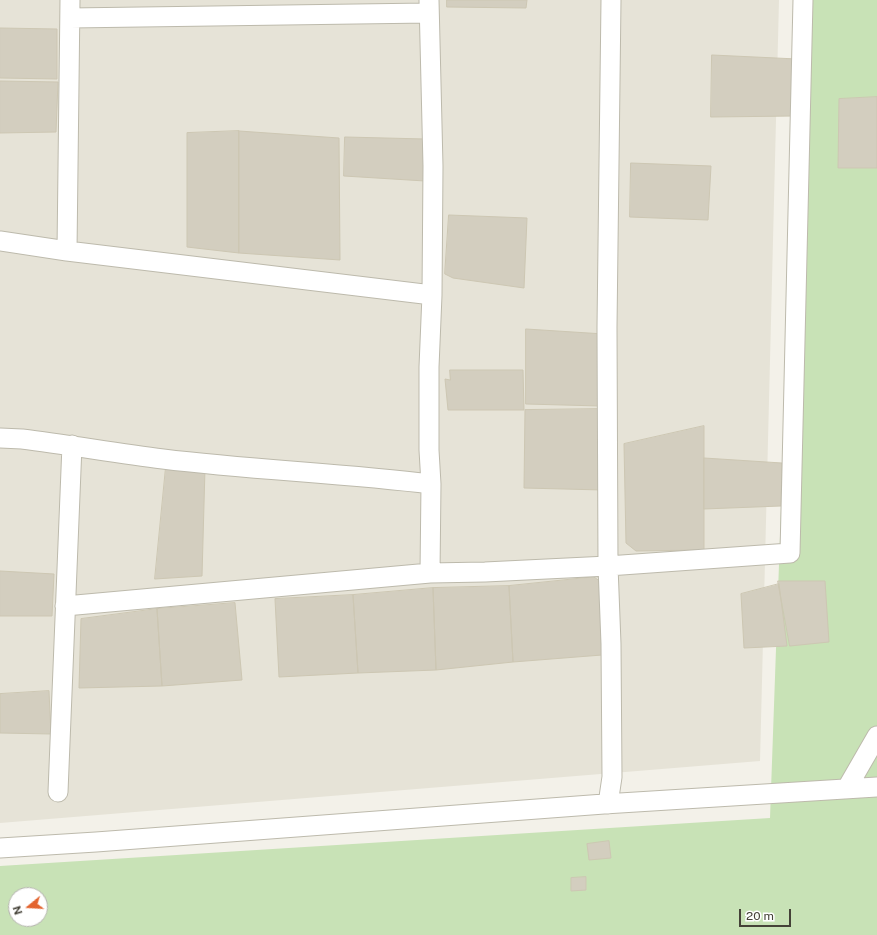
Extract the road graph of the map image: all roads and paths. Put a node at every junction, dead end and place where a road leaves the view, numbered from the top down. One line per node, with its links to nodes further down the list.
1 (611, 0): 11 (street)
2 (803, 0): 11 (street)
3 (428, 6): 4 (street); 7 (street)
4 (70, 9): 6 (street)
5 (0, 241): 6 (street)
6 (67, 251): 7 (street)
7 (432, 295): 10 (street)
8 (0, 438): 9 (street)
9 (72, 445): 10 (street); 13 (street)
10 (431, 484): 12 (street)
11 (608, 566): 12 (street); 18 (street)
12 (430, 573): 13 (street)
13 (65, 606): 17 (street)
14 (877, 736): 16 (street)
15 (877, 787): 16 (street)
16 (847, 788): 18 (street)
17 (58, 792)
18 (608, 804): 19 (street)
19 (0, 848)

